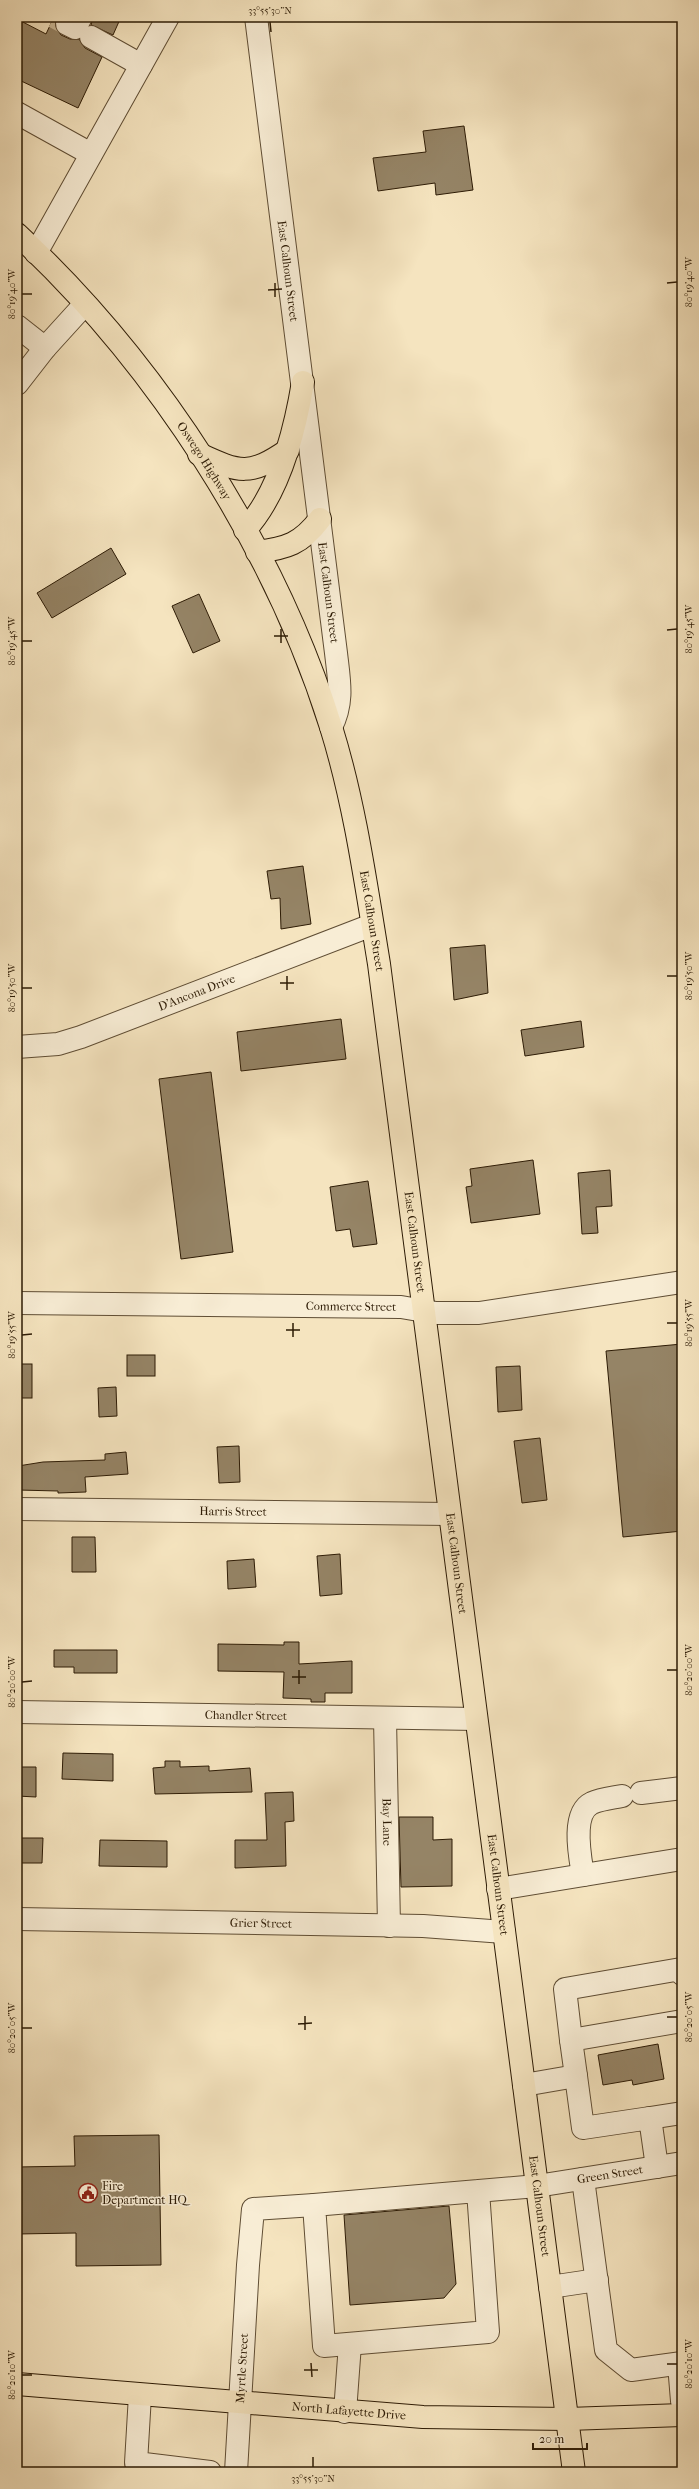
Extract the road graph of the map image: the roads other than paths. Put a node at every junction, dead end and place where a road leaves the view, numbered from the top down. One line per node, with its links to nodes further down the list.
1 (168, 17): 4 (street)
2 (256, 17): 12 (street, East Calhoun Street)
3 (91, 37): 4 (street)
4 (141, 65): 6 (street)
5 (17, 113): 6 (street)
6 (91, 154): 8 (street)
7 (17, 234): 8 (main road, Oswego Highway)
8 (36, 252): 9 (main road, Oswego Highway)
9 (85, 304): 11 (street); 15 (main road, Oswego Highway)
10 (17, 326): 11 (street)
11 (45, 348): 13 (street)
12 (303, 382): 14 (main road); 16 (street, East Calhoun Street)
13 (17, 384)
14 (288, 450): 15 (main road); 17 (main road)
15 (199, 454): 17 (main road, Oswego Highway)
16 (320, 519): 18 (main road); 19 (street, East Calhoun Street)
17 (245, 530): 18 (main road, Oswego Highway)
18 (258, 552): 19 (main road, Oswego Highway)
19 (331, 727): 20 (main road, East Calhoun Street)
20 (372, 925): 21 (street, D'Ancona Drive); 24 (main road, East Calhoun Street)
21 (17, 1047)
22 (682, 1282): 24 (street, Commerce Street)
23 (17, 1303): 24 (street, Commerce Street)
24 (423, 1312): 26 (main road, East Calhoun Street)
25 (17, 1509): 26 (street, Harris Street)
26 (449, 1514): 29 (main road, East Calhoun Street)
27 (17, 1712): 28 (street, Chandler Street)
28 (385, 1718): 29 (street, Chandler Street); 35 (street, Bay Lane)
29 (476, 1719): 33 (main road, East Calhoun Street)
30 (682, 1788): 32 (street)
31 (682, 1859): 32 (street)
32 (583, 1875): 33 (street)
33 (498, 1889): 36 (main road, East Calhoun Street)
34 (17, 1919): 35 (street, Grier Street)
35 (389, 1926): 36 (street, Grier Street)
36 (504, 1932): 41 (main road, East Calhoun Street)
37 (682, 1974): 39 (street)
38 (682, 2021): 39 (street)
39 (571, 2040): 40 (street)
40 (576, 2076): 41 (street); 43 (street)
41 (524, 2084): 47 (main road, East Calhoun Street)
42 (682, 2113): 43 (street)
43 (650, 2118): 45 (street)
44 (682, 2163): 45 (street, Green Street)
45 (657, 2167): 46 (street, Green Street)
46 (583, 2179): 47 (street, Green Street); 50 (street)
47 (537, 2186): 48 (street, Green Street); 51 (main road, East Calhoun Street)
48 (478, 2191): 49 (street, Green Street); 52 (street)
49 (314, 2205): 52 (street); 57 (street, Myrtle Street)
50 (596, 2280): 51 (street); 53 (street)
51 (550, 2287): 60 (main road, East Calhoun Street)
52 (350, 2344): 58 (street)
53 (680, 2364): 56 (street)
54 (17, 2384): 55 (main road, North Lafayette Drive)
55 (140, 2395): 57 (main road, North Lafayette Drive); 61 (street)
56 (682, 2401)
57 (240, 2404): 58 (main road, North Lafayette Drive); 62 (street, Myrtle Street)
58 (345, 2412): 60 (main road, North Lafayette Drive)
59 (682, 2415): 60 (main road, North Lafayette Drive)
60 (568, 2420): 63 (main road, East Calhoun Street)
61 (210, 2472)
62 (236, 2472)
63 (574, 2472)

